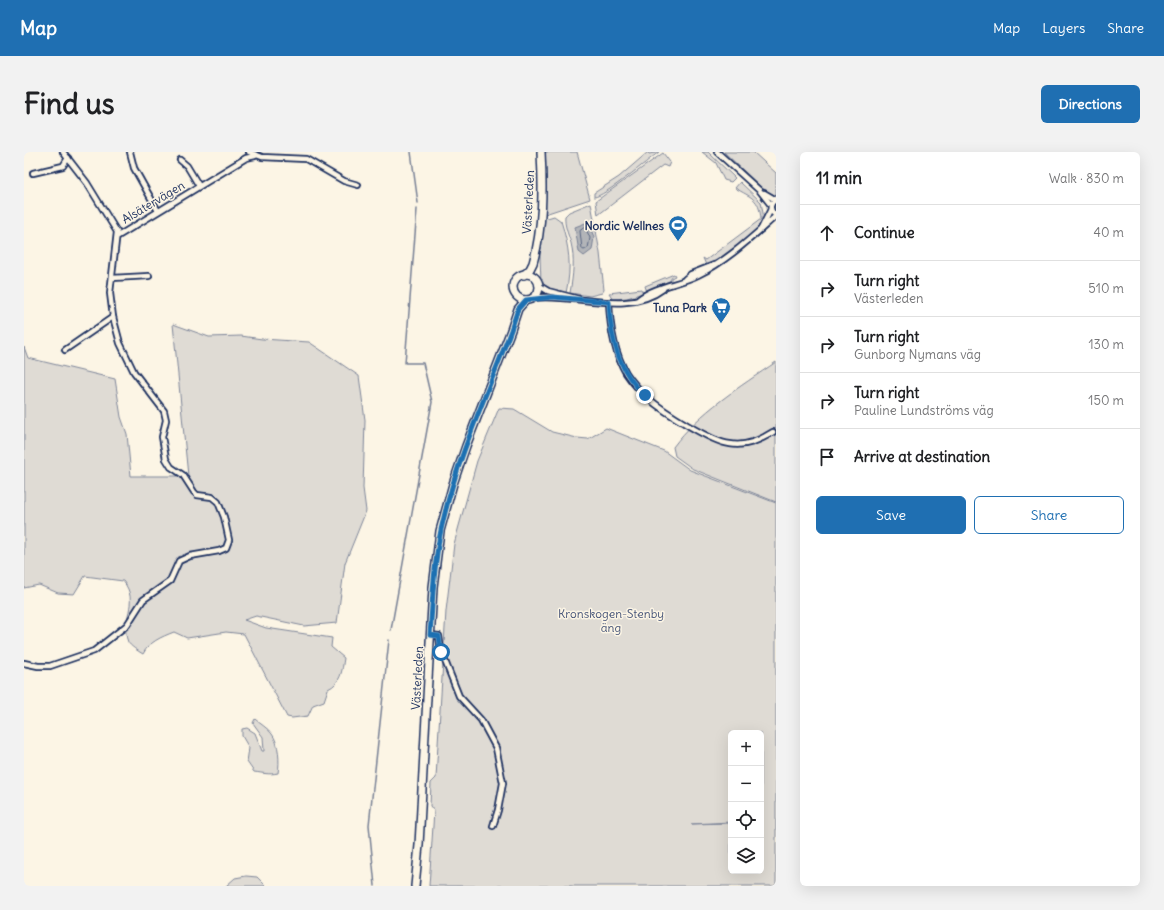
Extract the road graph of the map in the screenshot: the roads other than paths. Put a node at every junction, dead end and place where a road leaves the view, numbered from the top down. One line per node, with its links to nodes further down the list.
1 (63, 152): 7 (street)
2 (130, 152): 15 (street)
3 (249, 152): 6 (street)
4 (541, 152): 19 (main road, Västerleden)
5 (717, 152): 12 (street)
6 (255, 156): 10 (street); 11 (street, Alsätervägen)
7 (68, 158): 9 (street); 18 (street)
8 (180, 160): 11 (street, Alsätervägen)
9 (33, 173)
10 (358, 185)
11 (199, 186): 15 (street, Alsätervägen)
12 (760, 191): 13 (street); 14 (street)
13 (776, 200): 14 (street)
14 (771, 207): 16 (street); 17 (street)
15 (158, 211): 18 (street, Alsätervägen)
16 (776, 215): 17 (street)
17 (759, 232): 27 (street)
18 (118, 236): 22 (street)
19 (536, 254): 20 (main road, Västerleden); 23 (main road, Västerleden)
20 (524, 275): 23 (main road); 24 (main road)
21 (149, 276): 22 (street)
22 (112, 278): 29 (street)
23 (538, 283): 25 (main road); 26 (street)
24 (515, 294): 25 (main road); 28 (main road, Västerleden)
25 (529, 299): 26 (street); 28 (main road, Västerleden)
26 (579, 299): 27 (street)
27 (609, 302): 31 (street)
28 (515, 316): 32 (main road, Västerleden)
29 (113, 317): 30 (street); 33 (street)
30 (64, 350)
31 (773, 432)
32 (430, 635): 34 (street); 35 (main road, Västerleden)
33 (24, 663)
34 (493, 826)
35 (415, 886)

